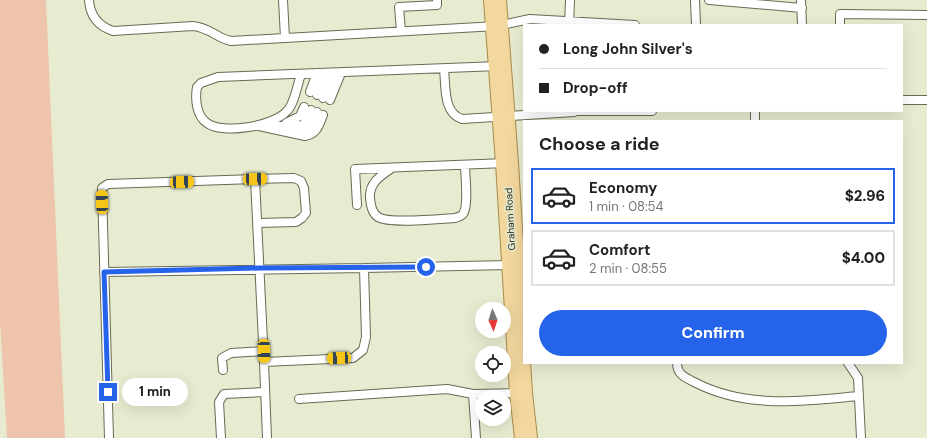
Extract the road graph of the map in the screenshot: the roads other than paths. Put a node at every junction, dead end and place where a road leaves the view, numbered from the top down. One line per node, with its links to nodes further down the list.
1 (89, 0): 18 (lane)
2 (283, 0): 18 (lane)
3 (437, 0): 8 (lane)
4 (495, 0): 16 (main road, Graham Road)
5 (570, 0): 11 (lane)
6 (695, 0): 13 (lane)
7 (709, 0): 9 (lane)
8 (404, 3): 17 (lane)
9 (801, 4): 14 (lane)
10 (927, 15): 15 (lane)
11 (569, 23): 12 (lane); 16 (lane)
12 (602, 24)
13 (696, 24)
14 (802, 24)
15 (840, 24)
16 (497, 26): 17 (lane); 19 (main road, Graham Road)
17 (401, 31): 18 (lane)
18 (285, 38)
19 (500, 66): 20 (lane); 26 (main road, Graham Road)
20 (444, 69): 21 (lane); 26 (lane)
21 (329, 73): 21 (lane); 22 (lane)
22 (301, 74): 27 (lane); 27 (lane)
23 (903, 100): 24 (lane)
24 (927, 100)
25 (573, 112): 26 (lane)
26 (504, 118): 28 (main road, Graham Road)
27 (259, 126): 27 (lane)
28 (507, 162): 29 (lane); 34 (main road, Graham Road)
29 (465, 165): 30 (lane); 30 (lane)
30 (392, 168): 32 (lane)
31 (255, 179): 33 (lane); 33 (lane); 37 (lane)
32 (357, 205)
33 (258, 223): 35 (lane)
34 (518, 265): 36 (lane); 44 (main road, Graham Road)
35 (260, 268): 36 (lane); 37 (lane); 38 (lane)
36 (364, 268): 39 (lane)
37 (104, 272): 48 (lane)
38 (264, 351): 39 (lane); 42 (lane)
39 (264, 362): 43 (lane)
40 (676, 364): 46 (lane)
41 (849, 364): 46 (lane)
42 (223, 370)
43 (266, 392): 49 (lane); 50 (lane)
44 (521, 393): 45 (lane); 52 (main road, Graham Road)
45 (473, 394): 47 (lane); 51 (lane)
46 (858, 396): 53 (lane)
47 (299, 399)
48 (109, 438)
49 (221, 438)
50 (267, 438)
51 (476, 438)
52 (526, 438)
53 (861, 438)

